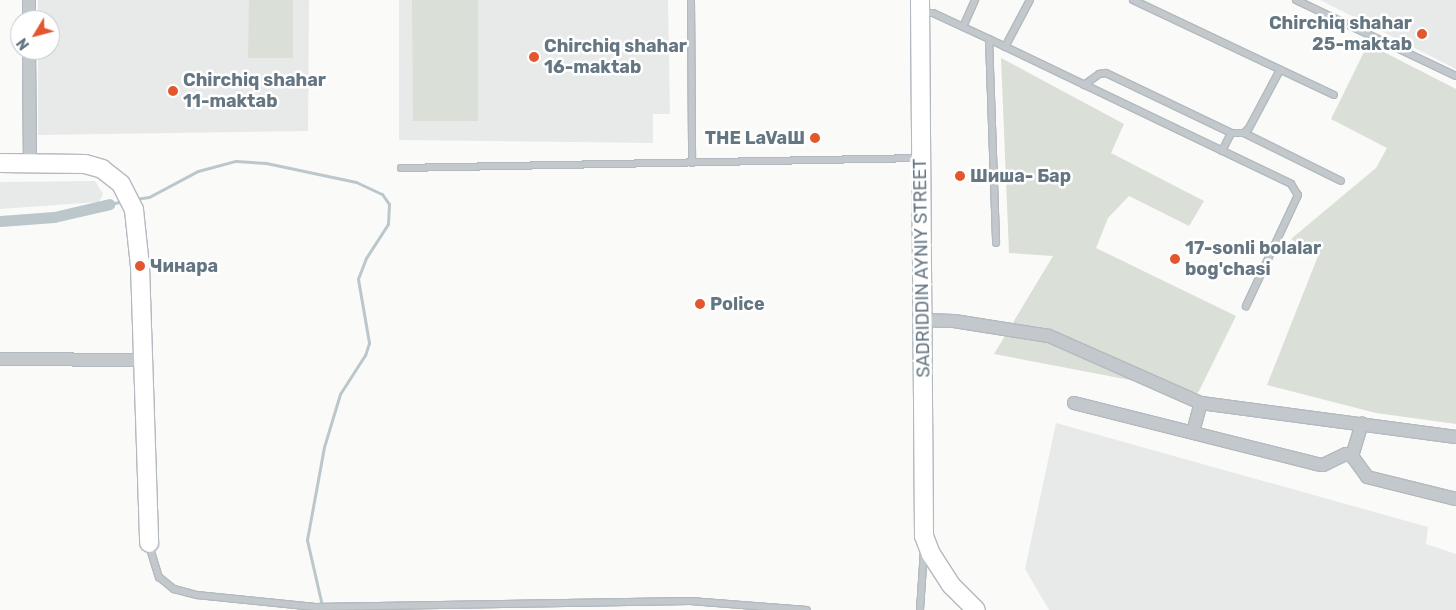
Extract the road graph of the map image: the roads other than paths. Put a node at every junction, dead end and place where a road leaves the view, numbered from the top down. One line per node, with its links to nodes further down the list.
1 (691, 0): 21 (lane)
2 (975, 0): 7 (lane)
3 (1030, 0): 9 (lane)
4 (1133, 0): 11 (lane)
5 (1296, 0): 12 (lane)
6 (920, 6): 7 (lane); 18 (street, SADRIDDIN AYNIY STREET)
7 (963, 27): 8 (lane)
8 (988, 39): 9 (lane); 24 (lane)
9 (1005, 47): 13 (lane)
10 (29, 60): 19 (street)
11 (1280, 70): 14 (lane); 15 (lane)
12 (1456, 76)
13 (1084, 85): 16 (lane); 17 (lane)
14 (1334, 95)
15 (1244, 132): 16 (lane); 23 (lane)
16 (1231, 133): 17 (lane)
17 (1222, 151): 25 (lane)
18 (920, 158): 21 (lane); 26 (street, SADRIDDIN AYNIY STREET)
19 (30, 162): 20 (street); 28 (street)
20 (0, 163)
21 (692, 163): 22 (lane)
22 (401, 168)
23 (1341, 181)
24 (996, 243)
25 (1246, 306)
26 (922, 320): 30 (street); 36 (street, SADRIDDIN AYNIY STREET)
27 (0, 358): 28 (street)
28 (142, 360): 37 (street)
29 (1074, 403): 32 (street)
30 (1201, 403): 31 (street); 32 (street)
31 (1362, 423): 33 (street); 34 (street)
32 (1193, 432): 34 (street)
33 (1456, 437)
34 (1352, 456): 35 (street)
35 (1456, 499)
36 (924, 536): 39 (lane); 40 (street)
37 (149, 542): 38 (lane)
38 (807, 610)
39 (920, 610)
40 (976, 610)

